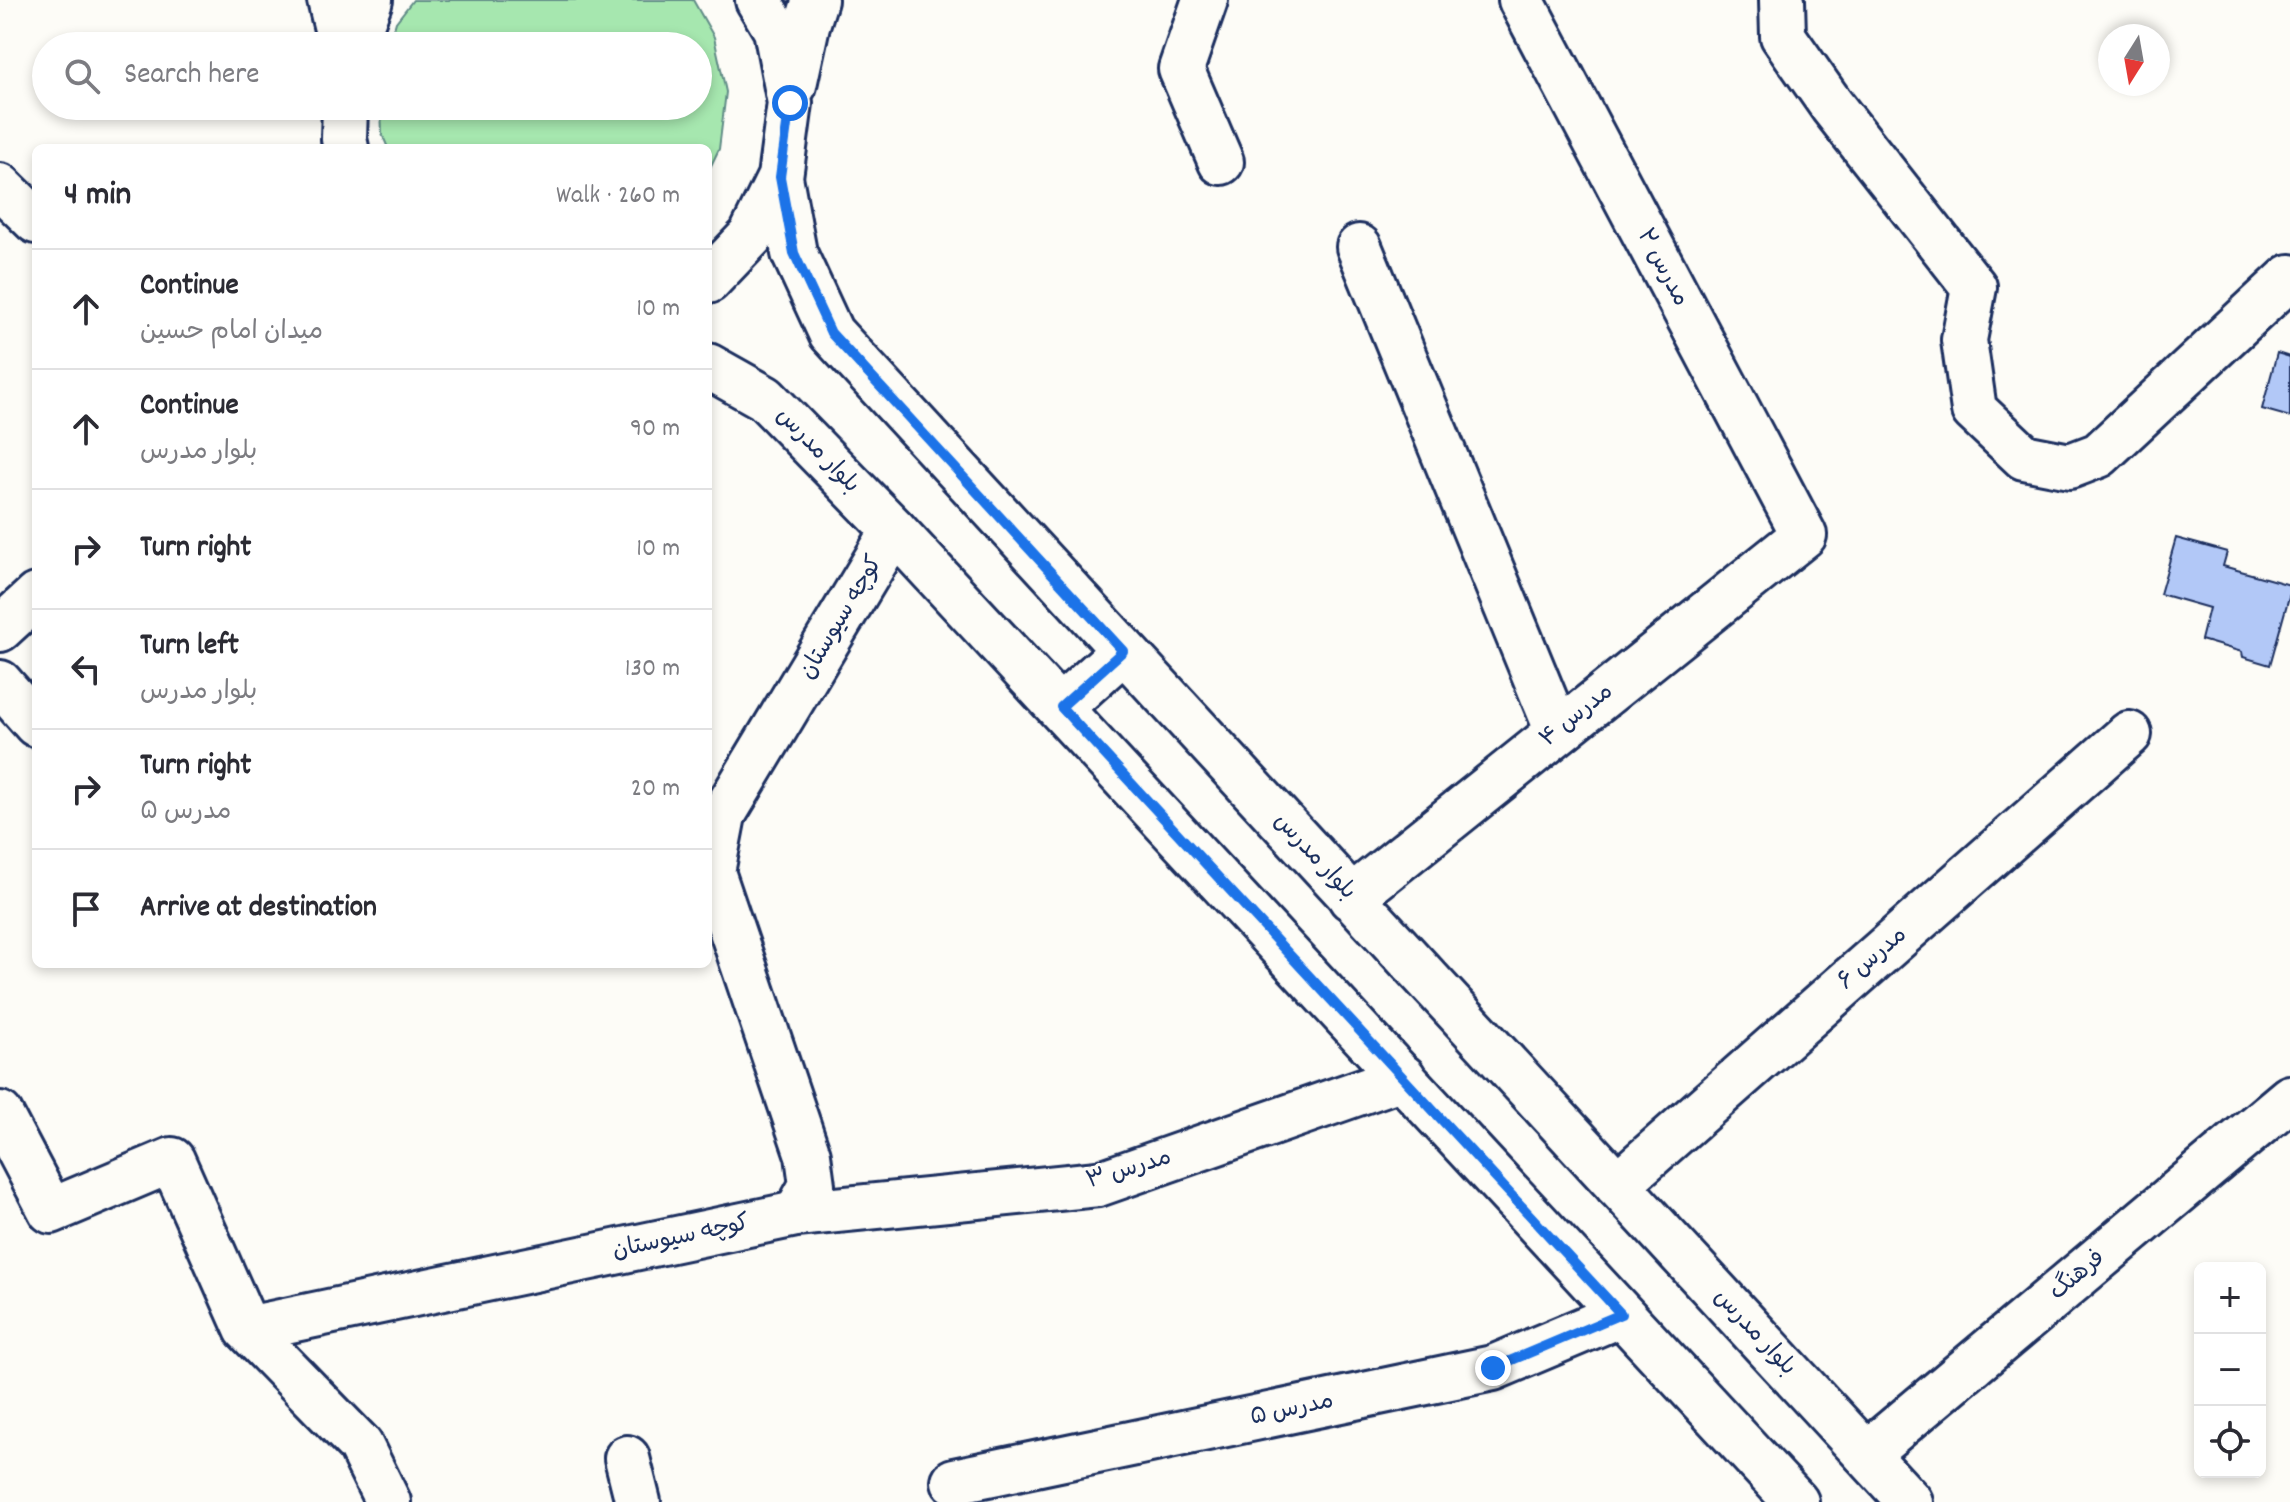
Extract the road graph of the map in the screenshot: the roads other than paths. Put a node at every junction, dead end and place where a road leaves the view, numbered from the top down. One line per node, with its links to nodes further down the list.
1 (330, 0): 8 (street)
2 (370, 0): 9 (street)
3 (758, 0): 10 (street)
4 (815, 0): 10 (street)
5 (1205, 0): 11 (street)
6 (1521, 0): 20 (street, مدرس ۲)
7 (1782, 0): 17 (street)
8 (338, 32)
9 (358, 32)
10 (790, 103): 12 (street)
11 (1221, 162)
12 (780, 177): 16 (street); 23 (street, بلوار مدرس)
13 (0, 186): 14 (street)
14 (32, 217)
15 (1359, 247): 27 (street)
16 (712, 277)
17 (2290, 277)
18 (712, 368): 19 (street, بلوار مدرس)
19 (894, 530): 25 (street, بلوار مدرس); 34 (street, کوچه سیوستان)
20 (1804, 535): 27 (street, مدرس ۴)
21 (32, 600): 22 (street)
22 (0, 629)
23 (1123, 651): 25 (street); 29 (street, بلوار مدرس)
24 (0, 683): 26 (street)
25 (1061, 707): 30 (street, بلوار مدرس)
26 (32, 719)
27 (1558, 732): 29 (street, مدرس ۴)
28 (2129, 734): 33 (street, مدرس ۶)
29 (1351, 898): 33 (street, بلوار مدرس)
30 (1403, 1077): 34 (street, مدرس ۳); 35 (street, بلوار مدرس)
31 (2290, 1098): 37 (street, فرهنگ)
32 (0, 1114): 36 (street)
33 (1617, 1185): 37 (street, بلوار مدرس)
34 (796, 1214): 36 (street, کوچه سیوستان)
35 (1621, 1314): 39 (street, مدرس ۵); 42 (street, بلوار مدرس)
36 (247, 1329): 40 (street)
37 (1866, 1454): 43 (street, بلوار مدرس)
38 (627, 1458): 41 (street)
39 (954, 1481)
40 (388, 1502)
41 (638, 1502)
42 (1796, 1502)
43 (1910, 1502)

